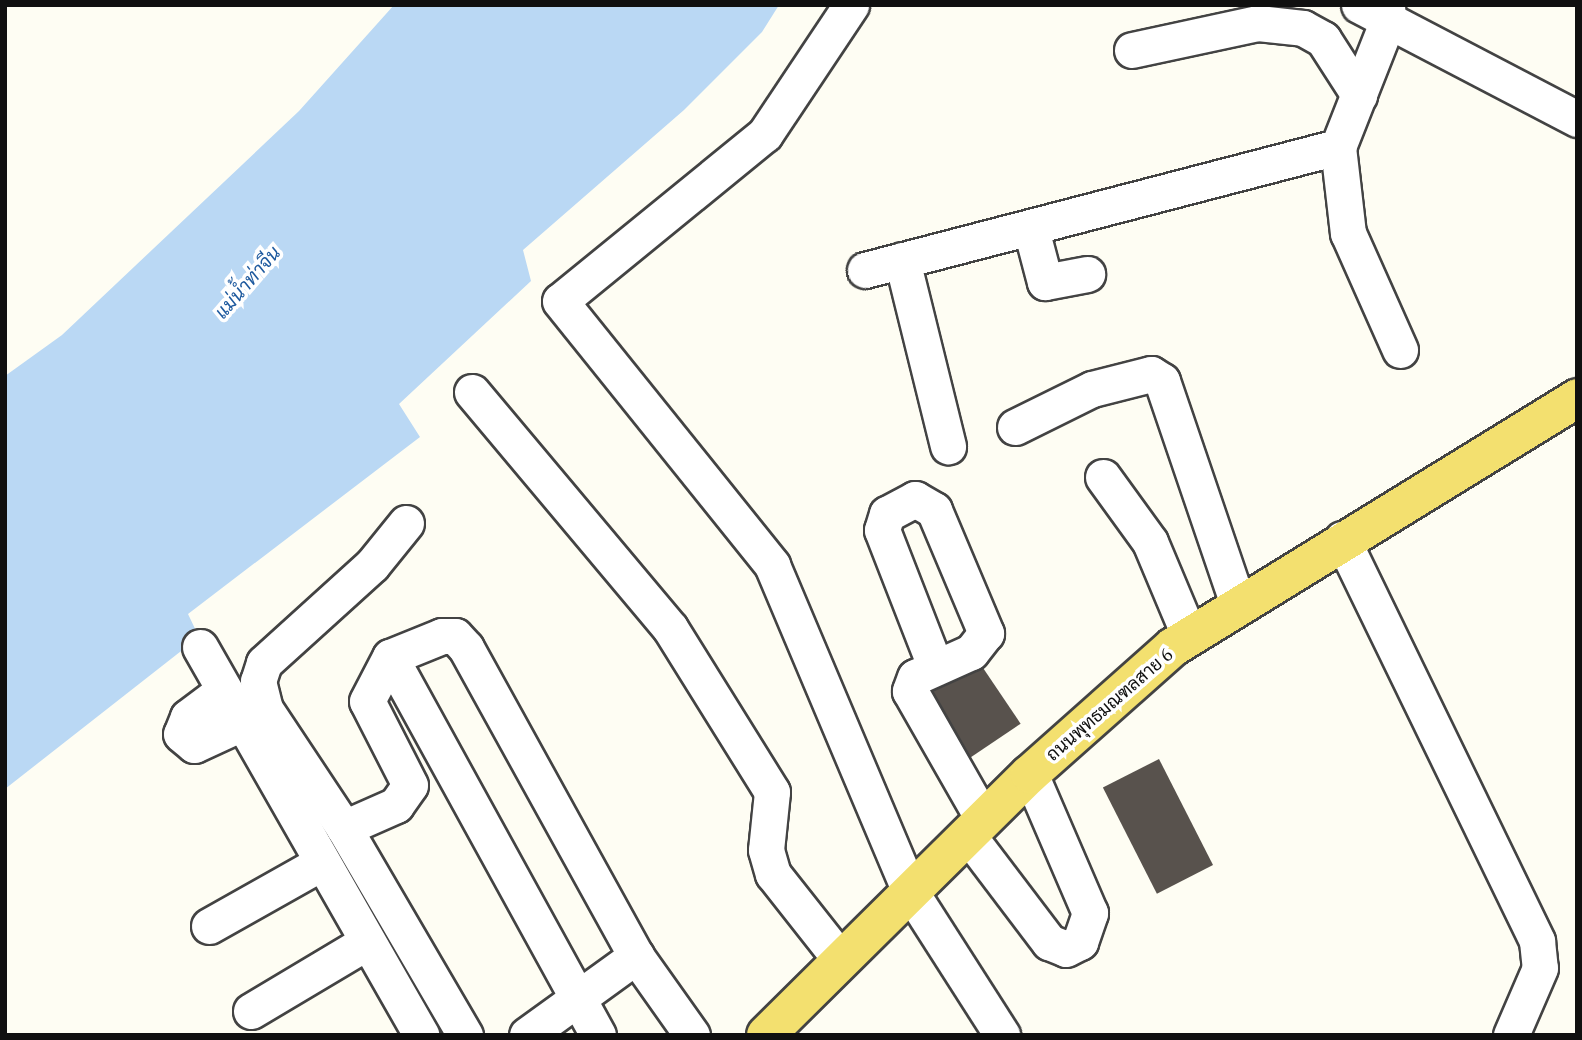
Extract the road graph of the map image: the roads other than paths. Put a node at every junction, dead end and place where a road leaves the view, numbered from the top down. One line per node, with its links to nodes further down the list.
1 (851, 5): 32 (street)
2 (1345, 5): 4 (street)
3 (1378, 10): 6 (street); 7 (street)
4 (1323, 39): 5 (street); 6 (street)
5 (1132, 50)
6 (1359, 95): 8 (street)
7 (1577, 119)
8 (1338, 148): 9 (street); 13 (street)
9 (1031, 229): 10 (street); 12 (street)
10 (902, 260): 11 (street); 17 (street)
11 (865, 270)
12 (1087, 274)
13 (1400, 350)
14 (472, 393): 36 (street)
15 (1577, 398): 20 (main road, ถนนพุทธมณฑลสาย 6)
16 (1015, 427): 21 (street)
17 (948, 446)
18 (1103, 477): 22 (street)
19 (405, 523): 30 (street)
20 (1342, 539): 21 (main road, ถนนพุทธมณฑลสาย 6); 46 (street)
21 (1238, 604): 22 (main road, ถนนพุทธมณฑลสาย 6)
22 (1190, 637): 28 (main road, ถนนพุทธมณฑลสาย 6)
23 (200, 647): 26 (street)
24 (390, 656): 30 (street); 35 (street); 37 (street)
25 (935, 666): 29 (street)
26 (224, 690): 27 (street); 27 (street)
27 (242, 723): 31 (street)
28 (1030, 774): 29 (main road, ถนนพุทธมณฑลสาย 6); 29 (street)
29 (975, 827): 32 (main road, ถนนพุทธมณฑลสาย 6)
30 (344, 828): 40 (street)
31 (321, 863): 33 (street); 34 (street)
32 (910, 891): 36 (main road, ถนนพุทธมณฑลสาย 6); 45 (street)
33 (209, 926)
34 (365, 943): 38 (street); 39 (street)
35 (636, 956): 37 (street); 43 (street)
36 (841, 960): 44 (main road, ถนนพุทธมณฑลสาย 6)
37 (576, 1002): 41 (street); 42 (street)
38 (251, 1011)
39 (421, 1035)
40 (464, 1035)
41 (527, 1035)
42 (598, 1035)
43 (692, 1035)
44 (766, 1035)
45 (1002, 1035)
46 (1511, 1035)

